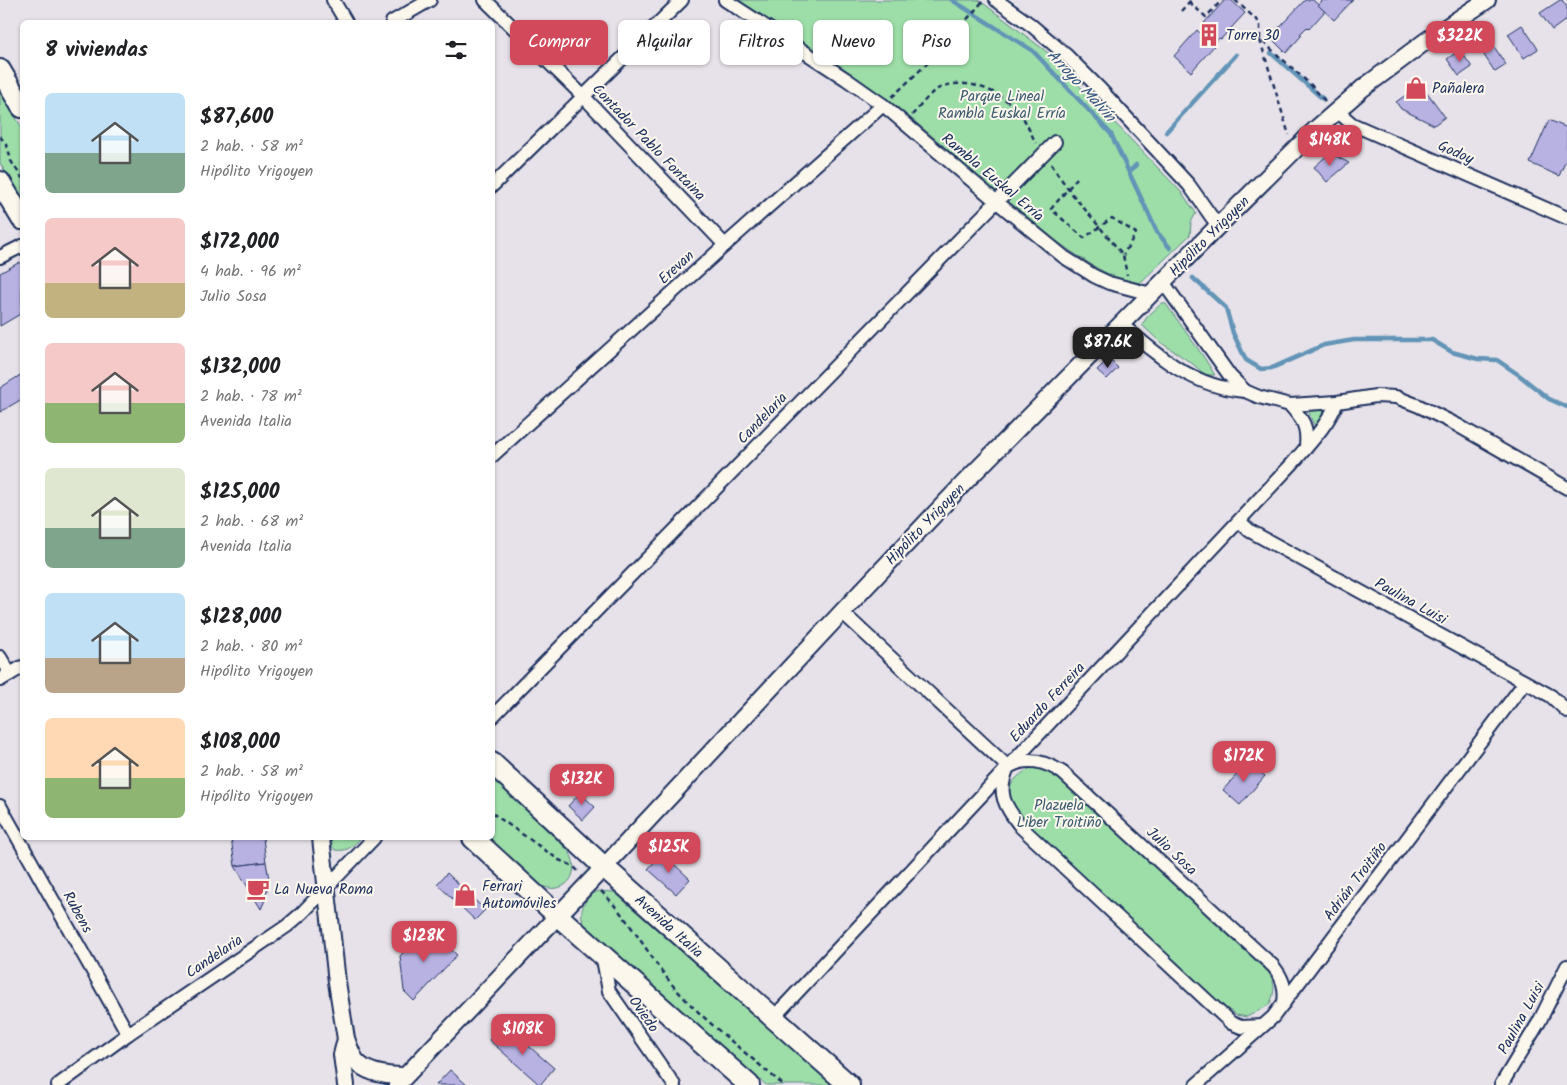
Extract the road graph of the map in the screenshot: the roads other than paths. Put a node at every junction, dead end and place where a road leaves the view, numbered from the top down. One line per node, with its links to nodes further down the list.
1 (333, 0): 8 (street)
2 (430, 0): 9 (street)
3 (485, 0): 11 (street, Contador Pablo Fontaina)
4 (682, 0): 11 (street)
5 (725, 0): 13 (street, Rambla Euskal Erría)
6 (996, 0): 21 (street)
7 (1486, 0): 14 (street, Hipólito Yrigoyen)
8 (345, 20)
9 (395, 20)
10 (0, 70): 12 (main road)
11 (584, 97): 17 (street); 22 (street, Contador Pablo Fontaina)
12 (20, 104)
13 (883, 105): 18 (street, Rambla Euskal Erría); 22 (street, Erevan)
14 (1336, 111): 20 (street, Godoy); 21 (street, Hipólito Yrigoyen)
15 (1055, 142): 18 (street, Candelaria)
16 (0, 182): 19 (main road)
17 (495, 183)
18 (997, 202): 26 (street, Rambla Euskal Erría); 41 (street, Candelaria)
19 (20, 216)
20 (1567, 218)
21 (1218, 226): 25 (street, Hipólito Yrigoyen)
22 (725, 245): 32 (street, Erevan)
23 (20, 247): 24 (street)
24 (0, 257)
25 (1163, 282): 26 (street, Hipólito Yrigoyen); 28 (street)
26 (1151, 294): 27 (street, Hipólito Yrigoyen)
27 (1121, 324): 28 (street); 35 (street, Hipólito Yrigoyen)
28 (1245, 391): 30 (street)
29 (1337, 402): 30 (street); 31 (street, Eduardo Ferreira); 33 (street)
30 (1290, 405): 31 (street)
31 (1306, 447): 34 (street, Eduardo Ferreira)
32 (495, 453)
33 (1567, 488)
34 (1239, 521): 39 (street, Paulina Luisi); 43 (street, Eduardo Ferreira)
35 (842, 612): 43 (street); 48 (street, Hipólito Yrigoyen)
36 (0, 657): 38 (street)
37 (20, 667): 38 (street)
38 (5, 677)
39 (1525, 682): 40 (street, Paulina Luisi); 53 (street, Adrián Troitiño)
40 (1567, 711)
41 (495, 714)
42 (495, 766): 48 (main road, Avenida Italia)
43 (1008, 767): 53 (street, Julio Sosa); 54 (street, Eduardo Ferreira); 55 (street)
44 (0, 806): 56 (street, Rubens)
45 (322, 840): 49 (street)
46 (372, 840): 49 (street, Candelaria)
47 (476, 840): 50 (main road)
48 (597, 874): 50 (street, Hipólito Yrigoyen); 54 (main road, Avenida Italia)
49 (327, 886): 56 (street, Candelaria); 57 (street)
50 (557, 915): 51 (main road); 58 (street, Hipólito Yrigoyen)
51 (602, 954): 61 (street, Oviedo); 62 (main road)
52 (1567, 966): 65 (street, Paulina Luisi)
53 (1284, 1003): 55 (street, Adrián Troitiño)
54 (773, 1018): 63 (main road, Avenida Italia)
55 (1262, 1026): 64 (street, Adrián Troitiño)
56 (128, 1034): 59 (street, Candelaria)
57 (346, 1039): 58 (street); 60 (street)
58 (400, 1081)
59 (58, 1085)
60 (346, 1085)
61 (674, 1085)
62 (749, 1085)
63 (849, 1085)
64 (1196, 1085)
65 (1501, 1085)

